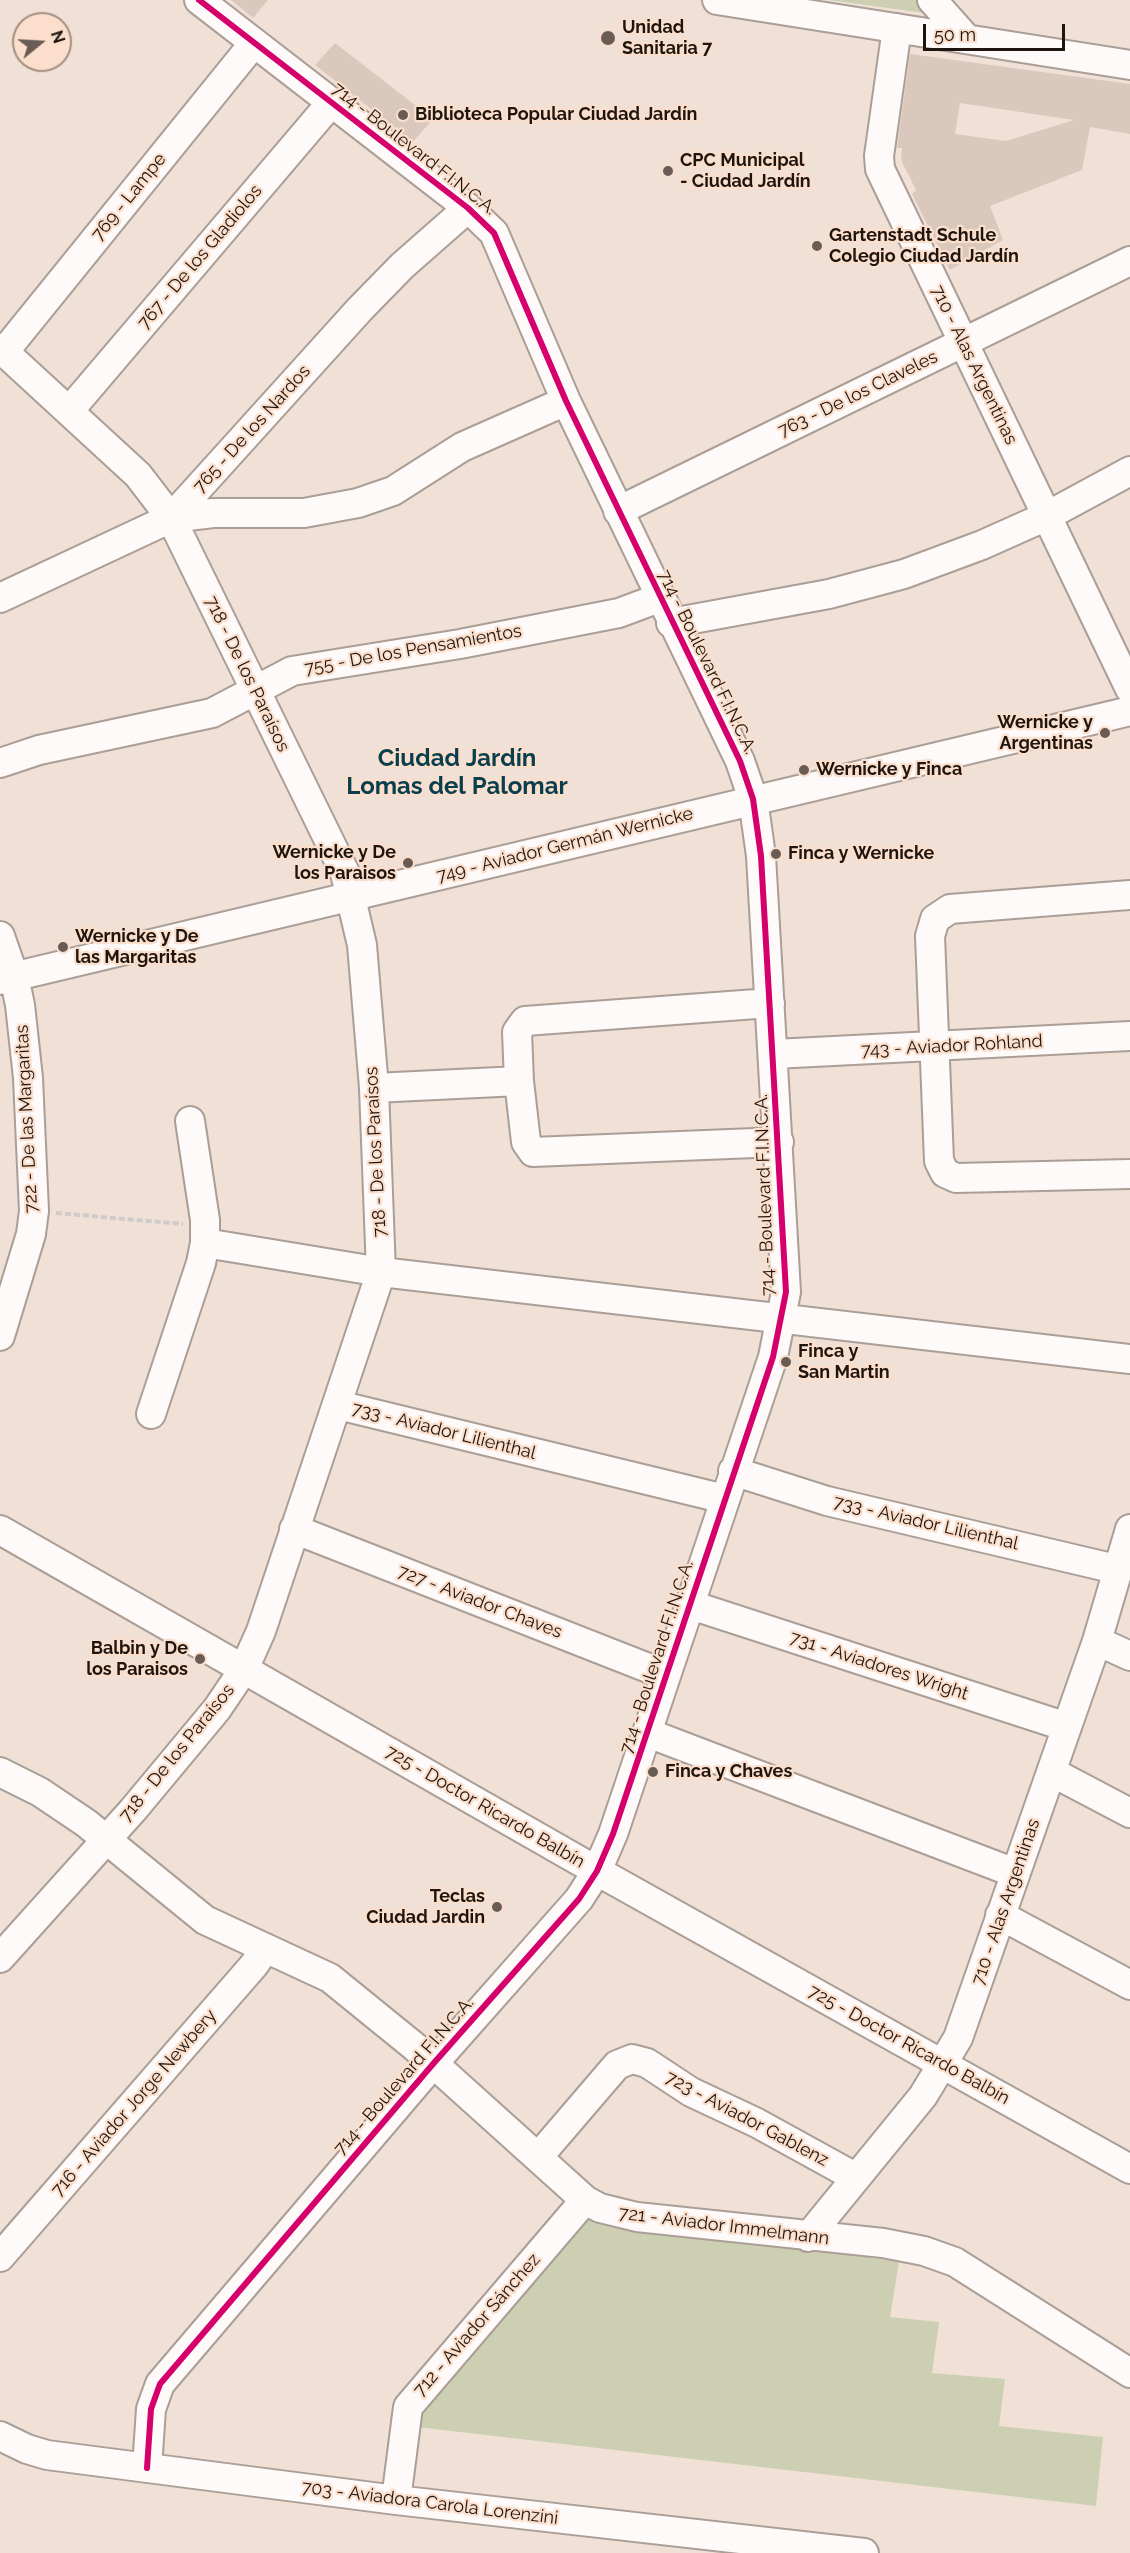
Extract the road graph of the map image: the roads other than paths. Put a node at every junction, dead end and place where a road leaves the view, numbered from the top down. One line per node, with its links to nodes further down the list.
1 (199, 0): 7 (street, 714 - Boulevard F.I.N.C.A.)
2 (717, 0): 4 (street)
3 (933, 0): 6 (street)
4 (754, 3): 5 (street)
5 (897, 28): 6 (street); 12 (street, 710 - Alas Argentinas)
6 (966, 38): 8 (street)
7 (254, 43): 9 (street, 714 - Boulevard F.I.N.C.A.); 13 (street, 769 - Lampe)
8 (1130, 65)
9 (331, 103): 10 (street, 714 - Boulevard F.I.N.C.A.); 15 (street, 767 - De los Gladiolos)
10 (468, 208): 14 (street, 714 - Boulevard F.I.N.C.A.); 19 (street, 765 - De los Nardos)
11 (1130, 261): 12 (street, 763 - De los Claveles)
12 (964, 342): 17 (street, 763 - De los Claveles); 18 (street, 710 - Alas Argentinas)
13 (2, 350): 15 (street, 718 - De los Paraísos)
14 (566, 401): 17 (street, 714 - Boulevard F.I.N.C.A.); 19 (street)
15 (69, 411): 19 (street, 718 - De los Paraísos)
16 (1130, 471): 18 (street, 755 - De los Pensamientos)
17 (618, 511): 21 (street, 714 - Boulevard F.I.N.C.A.)
18 (1047, 516): 21 (street, 755 - De los Pensamientos); 22 (street, 710 - Alas Argentinas)
19 (171, 518): 20 (street, 765 - De los Nardos); 23 (street, 718 - De los Paraísos)
20 (0, 598)
21 (665, 611): 23 (street, 755 - De los Pensamientos); 26 (street, 714 - Boulevard F.I.N.C.A.)
22 (1130, 689)
23 (254, 692): 25 (street, 755 - De los Pensamientos); 28 (street, 718 - De los Paraísos)
24 (1130, 711): 26 (street, 749 - Aviador Germán Wernicke)
25 (0, 763)
26 (753, 799): 28 (street, 749 - Aviador Germán Wernicke); 31 (street, 714 - Boulevard F.I.N.C.A.)
27 (1130, 895): 33 (street)
28 (352, 896): 30 (street, 749 - Aviador Germán Wernicke); 36 (street, 718 - De los Paraísos)
29 (0, 936): 30 (street, 722 - De las Margaritas)
30 (7, 978): 43 (street, 722 - De las Margaritas)
31 (770, 1003): 34 (street, 714 - Boulevard F.I.N.C.A.); 35 (street)
32 (1130, 1036): 33 (street, 743 - Aviador Rohland)
33 (934, 1047): 34 (street, 743 - Aviador Rohland); 39 (street)
34 (774, 1054): 38 (street, 714 - Boulevard F.I.N.C.A.)
35 (519, 1081): 36 (street); 38 (street)
36 (374, 1088): 41 (street, 718 - De los Paraísos)
37 (190, 1121): 40 (street)
38 (779, 1142): 42 (street, 714 - Boulevard F.I.N.C.A.)
39 (1130, 1174)
40 (205, 1243): 41 (street); 46 (street)
41 (381, 1272): 42 (street); 45 (street, 718 - De los Paraísos)
42 (782, 1317): 44 (street); 47 (street, 714 - Boulevard F.I.N.C.A.)
43 (0, 1336)
44 (1130, 1359)
45 (338, 1406): 48 (street, 733 - Aviador Lilienthal); 49 (street, 718 - De los Paraísos)
46 (151, 1414)
47 (734, 1471): 48 (street, 714 - Boulevard F.I.N.C.A.); 52 (street, 733 - Aviador Lilienthal)
48 (725, 1499): 53 (street, 714 - Boulevard F.I.N.C.A.)
49 (294, 1529): 56 (street, 718 - De los Paraísos); 57 (street, 727 - Aviador Chaves)
50 (1130, 1529): 52 (street, 710 - Alas Argentinas)
51 (0, 1530): 56 (street, 725 - Doctor Ricardo Balbín)
52 (1120, 1569): 54 (street, 710 - Alas Argentinas)
53 (691, 1605): 57 (street, 714 - Boulevard F.I.N.C.A.); 58 (street, 731 - Aviadores Wright)
54 (1097, 1641): 55 (street); 58 (street, 710 - Alas Argentinas)
55 (1130, 1656)
56 (244, 1669): 63 (street, 718 - De los Paraísos); 64 (street, 725 - Doctor Ricardo Balbín)
57 (666, 1675): 59 (street, 714 - Boulevard F.I.N.C.A.)
58 (1067, 1727): 61 (street, 710 - Alas Argentinas)
59 (648, 1733): 64 (street, 714 - Boulevard F.I.N.C.A.); 65 (street)
60 (0, 1772): 63 (street, 721 - Aviador Immelmann)
61 (1052, 1772): 62 (street); 65 (street, 710 - Alas Argentinas)
62 (1130, 1813)
63 (106, 1840): 67 (street, 721 - Aviador Immelmann); 68 (street, 718 - De los Paraísos)
64 (597, 1871): 70 (street, 714 - Boulevard F.I.N.C.A.); 71 (street, 725 - Doctor Ricardo Balbín)
65 (1015, 1874): 66 (street, 710 - Alas Argentinas)
66 (1000, 1915): 69 (street); 71 (street, 710 - Alas Argentinas)
67 (266, 1948): 70 (street, 721 - Aviador Immelmann); 77 (street, 716 - Aviador Jorge Newbery)
68 (0, 1958)
69 (1130, 1985)
70 (433, 2064): 72 (street, 721 - Aviador Immelmann); 80 (street, 714 - Boulevard F.I.N.C.A.)
71 (944, 2064): 73 (street, 725 - Doctor Ricardo Balbín); 74 (street, 710 - Alas Argentinas)
72 (539, 2156): 74 (street, 723 - Aviador Gablenz); 75 (street, 721 - Aviador Immelmann)
73 (1130, 2169)
74 (855, 2177): 76 (street, 710 - Alas Argentinas)
75 (585, 2200): 76 (street, 721 - Aviador Immelmann); 81 (street, 712 - Aviador Sánchez)
76 (808, 2237): 78 (street, 721 - Aviador Immelmann)
77 (0, 2257)
78 (1130, 2373)
79 (0, 2436): 80 (street, 703 - Aviadora Carola Lorenzini)
80 (147, 2468): 81 (street, 703 - Aviadora Carola Lorenzini)
81 (396, 2500): 82 (street, 703 - Aviadora Carola Lorenzini)
82 (864, 2553)

